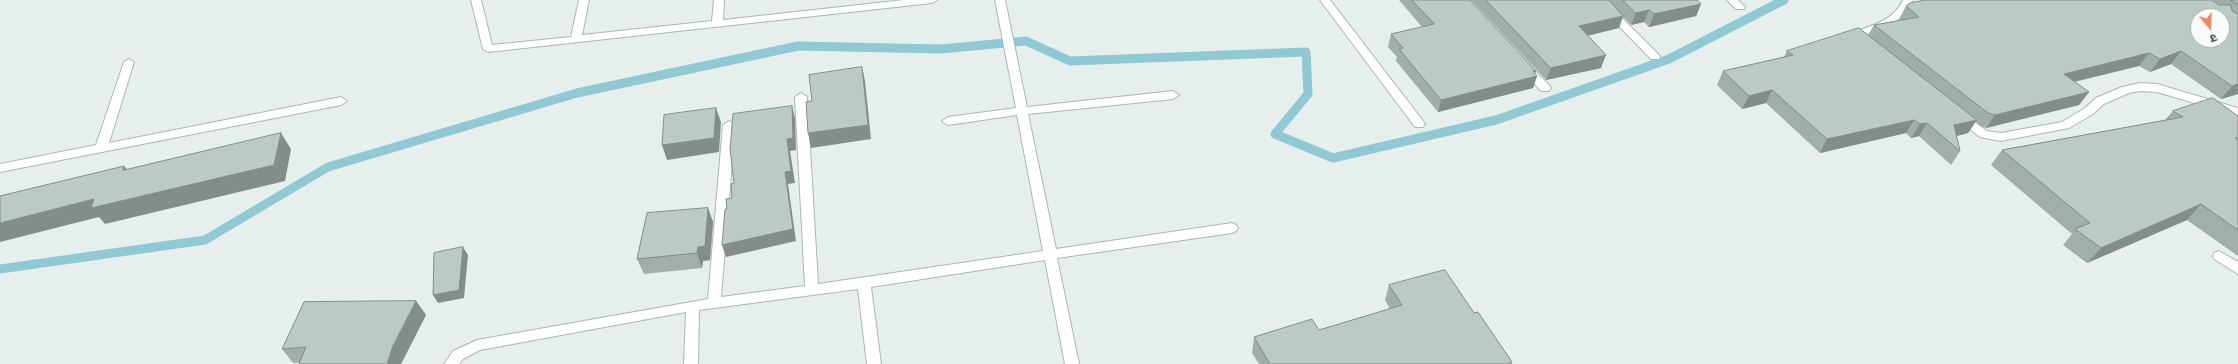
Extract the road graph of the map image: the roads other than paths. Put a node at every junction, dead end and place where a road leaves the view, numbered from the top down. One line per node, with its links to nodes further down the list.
1 (476, 0): 12 (street)
2 (584, 0): 12 (street)
3 (719, 0): 10 (street)
4 (932, 0): 9 (street)
5 (1000, 0): 22 (street)
6 (1325, 0): 26 (street)
7 (1598, 0): 15 (street)
8 (1908, 0): 11 (street)
9 (857, 4): 10 (street)
10 (717, 24): 12 (street)
11 (1854, 35): 13 (street); 14 (street)
12 (576, 39)
13 (1838, 40)
14 (1866, 45)
15 (1655, 57)
16 (1519, 60): 18 (street)
17 (129, 62): 28 (street)
18 (1545, 88)
19 (1173, 95): 22 (street)
20 (802, 97): 35 (street)
21 (341, 101): 28 (street)
22 (1021, 111): 25 (street); 31 (street)
23 (1951, 111): 24 (street)
24 (2238, 112)
25 (948, 121)
26 (1419, 124)
27 (729, 125): 36 (street)
28 (101, 148): 29 (street)
29 (0, 168)
30 (1232, 228): 31 (street)
31 (1051, 253): 34 (street); 41 (street)
32 (2219, 256): 33 (street)
33 (2238, 269)
34 (864, 284): 35 (street); 40 (street)
35 (812, 291): 36 (street)
36 (714, 304): 37 (street)
37 (693, 306): 38 (street); 39 (street)
38 (451, 364)
39 (691, 364)
40 (874, 364)
41 (1072, 364)

